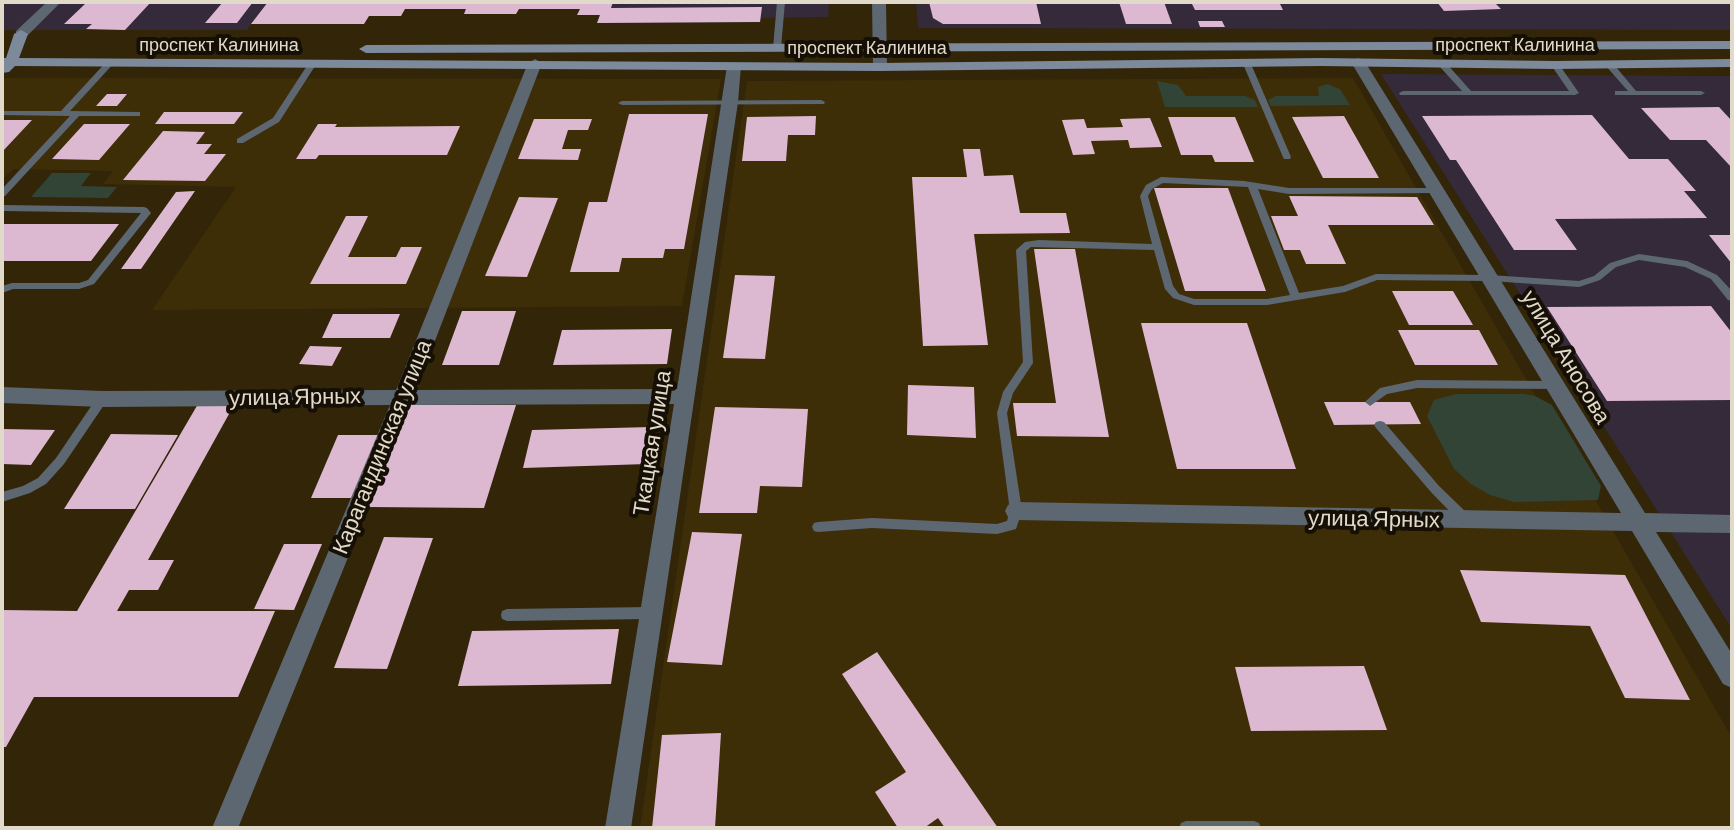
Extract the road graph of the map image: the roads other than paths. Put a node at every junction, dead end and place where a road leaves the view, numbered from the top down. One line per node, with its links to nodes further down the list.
1 (54, 2): 4 (street)
2 (781, 2): 7 (lane)
3 (879, 2): 6 (street)
4 (21, 34): 9 (main road)
5 (1732, 45): 8 (main road, проспект Калинина)
6 (880, 47): 7 (main road, проспект Калинина); 8 (main road, проспект Калинина); 19 (street)
7 (777, 48): 10 (main road, проспект Калинина)
8 (1354, 54): 16 (main road, проспект Калинина); 17 (main road, проспект Калинина); 35 (street, улица Аносова)
9 (6, 56): 10 (main road, проспект Калинина); 11 (main road, проспект Калинина)
10 (737, 58): 13 (main road, проспект Калинина); 19 (main road, проспект Калинина); 25 (street, Ткацкая улица)
11 (111, 62): 12 (main road, проспект Калинина); 29 (lane)
12 (313, 63): 13 (main road, проспект Калинина); 32 (lane)
13 (535, 63): 45 (street, Карагандинская улица)
14 (1608, 63): 15 (main road, проспект Калинина); 18 (main road, проспект Калинина); 23 (lane)
15 (1732, 63)
16 (1247, 64): 19 (main road, проспект Калинина); 33 (lane)
17 (1443, 65): 18 (main road, проспект Калинина); 21 (lane)
18 (1555, 65): 21 (lane)
19 (880, 67)
20 (1403, 93): 21 (lane)
21 (1469, 93)
22 (1618, 93): 23 (lane)
23 (1634, 93): 24 (lane)
24 (1701, 93)
25 (731, 102): 26 (lane); 27 (lane); 46 (street, Ткацкая улица)
26 (821, 102)
27 (622, 103)
28 (2, 113): 29 (lane)
29 (64, 113): 30 (lane)
30 (76, 114): 31 (lane); 36 (lane)
31 (137, 114)
32 (240, 141)
33 (1287, 157)
34 (1252, 186): 35 (lane); 38 (lane); 41 (lane)
35 (1436, 190): 39 (street, улица Аносова)
36 (2, 194)
37 (2, 208): 40 (lane)
38 (1157, 247): 41 (lane); 51 (lane)
39 (1490, 278): 41 (lane); 42 (lane); 43 (street, улица Аносова)
40 (2, 290)
41 (1296, 297)
42 (1732, 298)
43 (1555, 385): 48 (lane); 53 (street, улица Аносова)
44 (2, 395): 47 (street, улица Ярных)
45 (404, 395): 46 (street, улица Ярных); 47 (street, улица Ярных); 59 (street, Карагандинская улица)
46 (684, 396): 56 (street, Ткацкая улица)
47 (102, 399): 50 (lane)
48 (1370, 402)
49 (1380, 425): 52 (lane)
50 (2, 497)
51 (1016, 511): 52 (street, улица Ярных); 55 (lane)
52 (1467, 520): 53 (street, улица Ярных)
53 (1640, 524): 54 (street, улица Ярных); 58 (street, улица Аносова)
54 (1732, 524)
55 (818, 527)
56 (650, 613): 57 (lane); 60 (street, Ткацкая улица)
57 (507, 615)
58 (1732, 676)
59 (225, 828)
60 (618, 828)
61 (1186, 828): 62 (lane)
62 (1254, 828)

